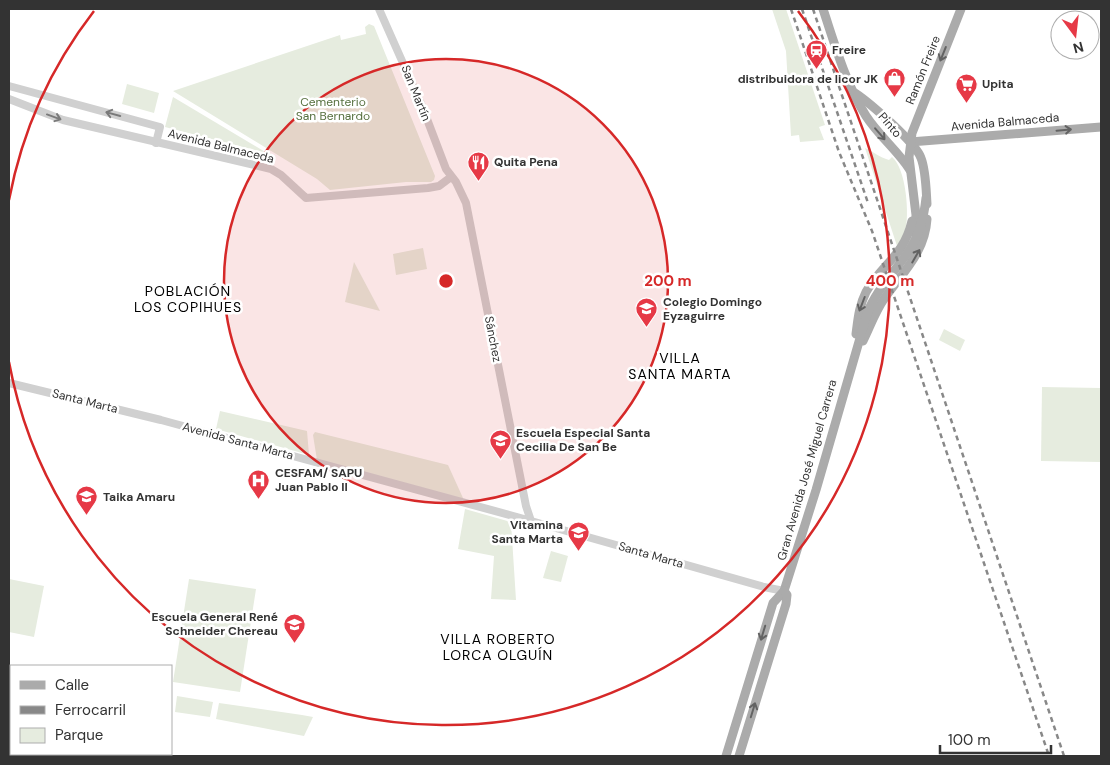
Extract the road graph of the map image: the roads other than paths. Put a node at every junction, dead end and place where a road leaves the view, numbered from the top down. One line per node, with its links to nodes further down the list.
1 (380, 9): 11 (street, San Martín)
2 (823, 9): 5 (main road, Pinto)
3 (961, 9): 8 (main road, Ramón Freire, one-way to 8)
4 (9, 86): 9 (street, Avenida Balmaceda, one-way to 4)
5 (855, 93): 8 (main road, Pinto); 10 (main road, Pinto, one-way to 10)
6 (9, 99): 9 (street, Avenida Balmaceda, one-way to 9)
7 (1101, 127): 8 (main road, Avenida Balmaceda, one-way to 7)
8 (910, 142): 10 (main road, Ramón Freire); 12 (main road, Gran Avenida José Miguel Carrera)
9 (156, 143): 11 (street, Avenida Balmaceda)
10 (910, 171): 13 (main road, Gran Avenida José Miguel Carrera)
11 (451, 177): 18 (street, Sánchez)
12 (926, 198): 14 (main road, Gran Avenida José Miguel Carrera); 15 (main road, Gran Avenida José Miguel Carrera, one-way to 12)
13 (914, 200): 14 (main road, Gran Avenida José Miguel Carrera); 15 (main road, Gran Avenida José Miguel Carrera, one-way to 15)
14 (914, 241): 15 (main road, Gran Avenida José Miguel Carrera)
15 (854, 357): 21 (main road, Gran Avenida José Miguel Carrera)
16 (9, 383): 17 (street, Santa Marta)
17 (161, 420): 19 (street, Avenida Santa Marta)
18 (526, 506): 19 (street); 20 (street, Sánchez)
19 (517, 517): 20 (street, Santa Marta)
20 (531, 521): 21 (street, Santa Marta)
21 (784, 591): 22 (main road, Gran Avenida José Miguel Carrera, one-way to 22); 23 (main road, Gran Avenida José Miguel Carrera, one-way to 21)
22 (726, 756)
23 (739, 756)

